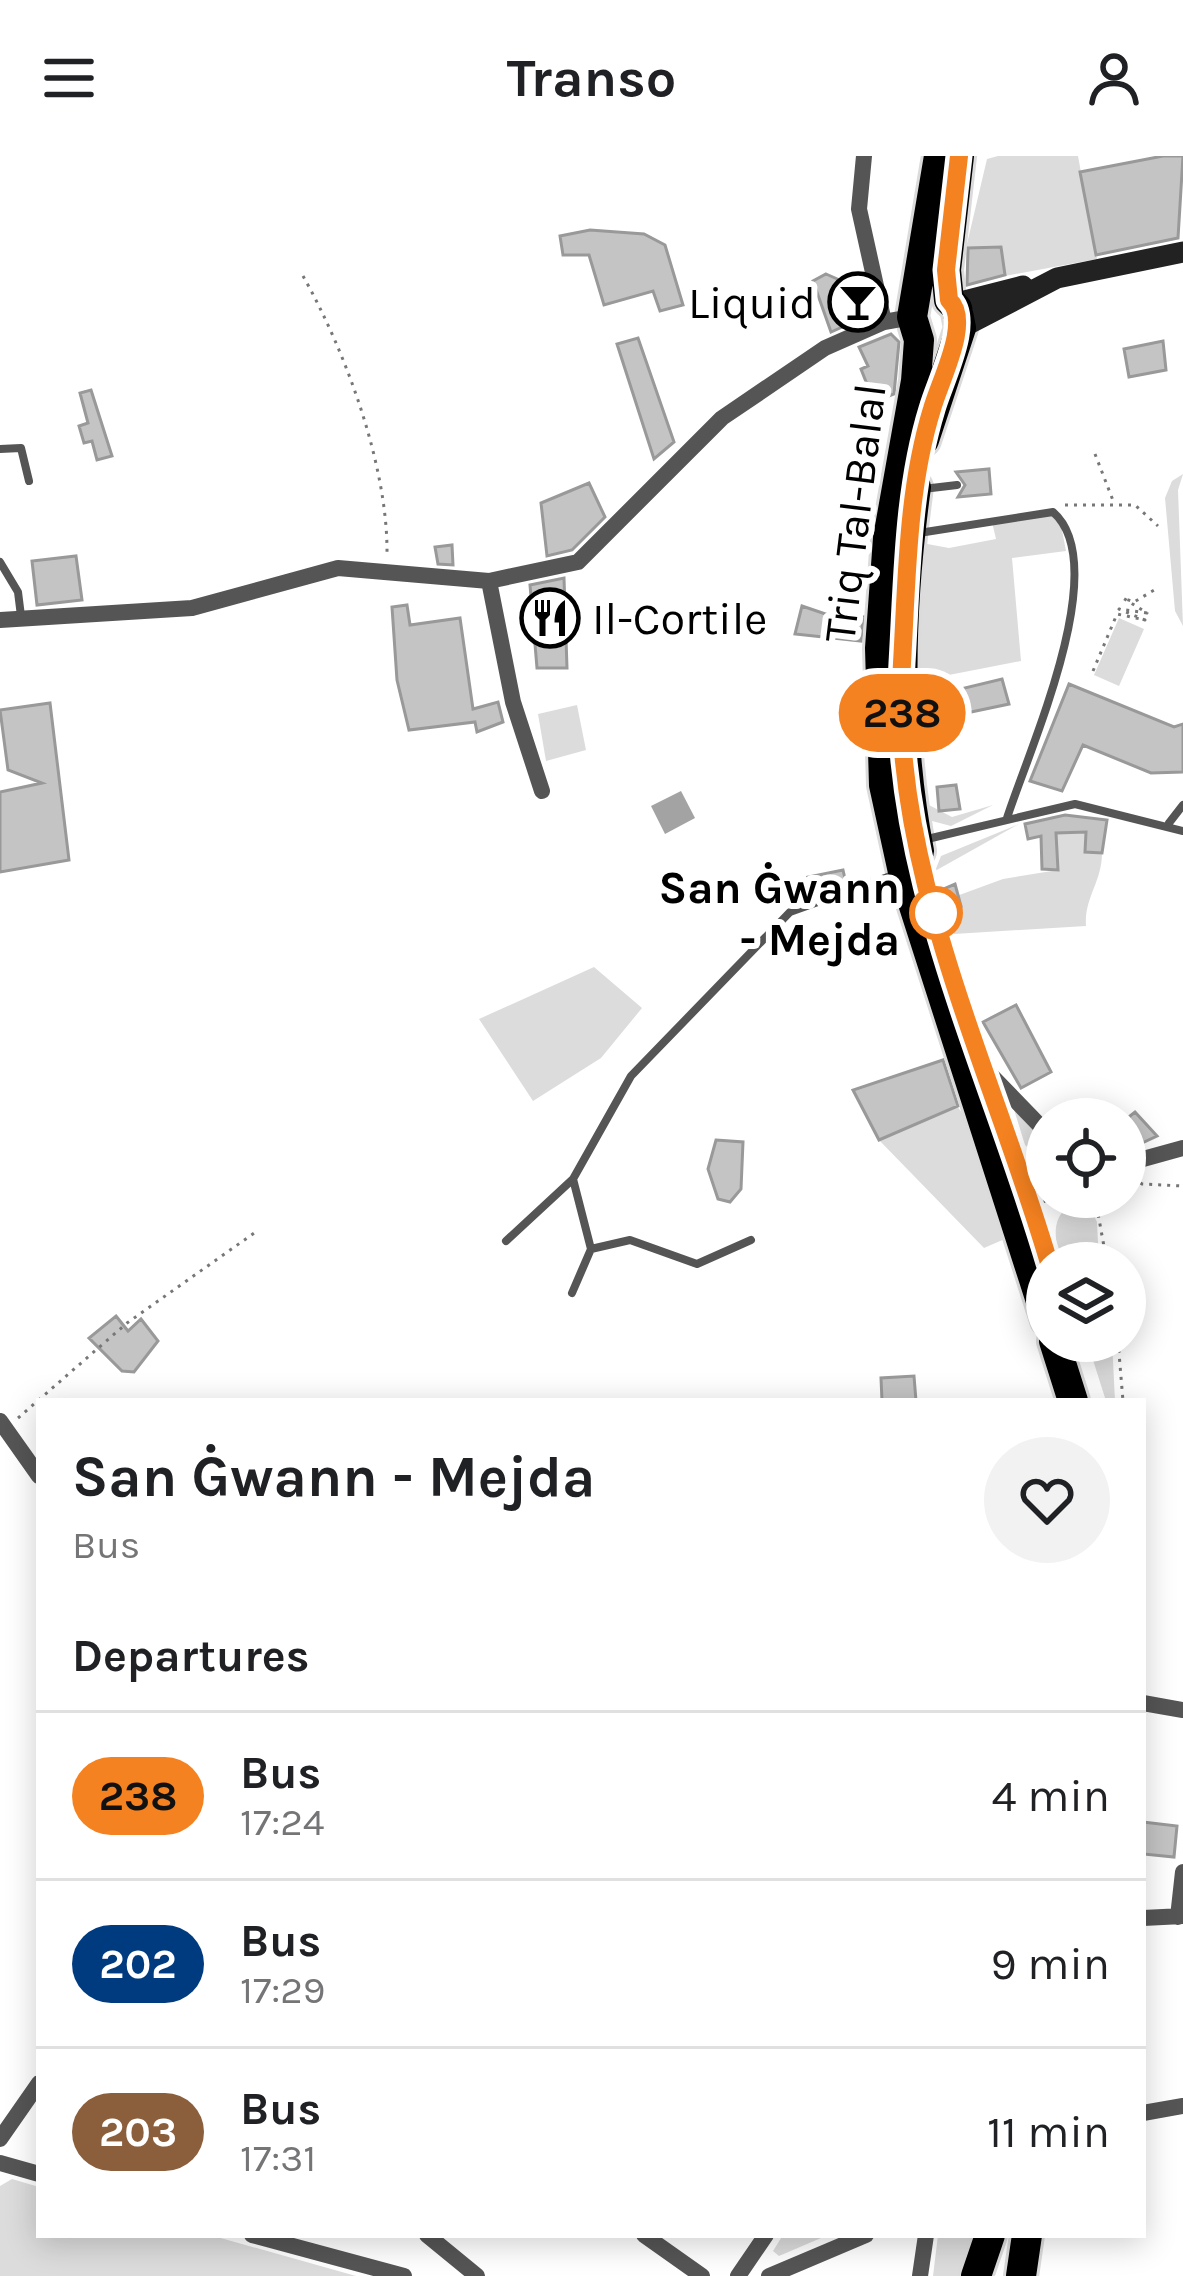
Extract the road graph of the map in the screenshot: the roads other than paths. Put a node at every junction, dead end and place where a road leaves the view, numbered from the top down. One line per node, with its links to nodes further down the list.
1 (864, 156): 6 (street)
2 (939, 156): 6 (highway, Triq Tal-Balal)
3 (959, 156): 5 (highway, Triq Tal-Balal)
4 (1183, 252): 5 (main road)
5 (954, 318): 6 (highway); 6 (highway, Triq Tal-Balal); 10 (highway, Triq Tal-Balal)
6 (908, 322): 13 (street); 22 (highway, Triq Tal-Balal)
7 (0, 448): 8 (lane)
8 (29, 481)
9 (957, 485): 10 (lane)
10 (916, 490): 11 (highway, Triq Tal-Balal)
11 (910, 533): 18 (lane); 21 (highway, Triq Tal-Balal)
12 (0, 562): 14 (lane)
13 (489, 580): 14 (street); 16 (street)
14 (22, 617): 15 (street)
15 (0, 620)
16 (542, 791)
17 (1183, 805): 19 (lane)
18 (1007, 818): 19 (lane); 21 (lane)
19 (1168, 823): 20 (lane)
20 (1183, 831)
21 (917, 842): 23 (highway, Triq Tal-Balal)
22 (903, 872): 28 (lane); 32 (highway, Triq Tal-Balal)
23 (987, 1071): 24 (street); 27 (highway, Triq Tal-Balal)
24 (1026, 1111)
25 (1183, 1148): 26 (street)
26 (1146, 1161)
27 (1026, 1165)
28 (573, 1179): 30 (lane); 31 (lane)
29 (751, 1240): 31 (lane)
30 (506, 1241)
31 (591, 1249): 33 (lane)
32 (1026, 1255)
33 (572, 1293)
34 (1061, 1362): 36 (highway)
35 (1078, 1362): 37 (highway)
36 (1072, 1398)
37 (1088, 1398)
38 (4, 1424): 39 (street)
39 (36, 1472)
40 (1146, 1703): 41 (street)
41 (1183, 1709)
42 (1183, 1872): 43 (street)
43 (1180, 1916): 44 (street)
44 (1146, 1918)
45 (36, 2087): 48 (street)
46 (1183, 2105): 47 (street)
47 (1146, 2112)
48 (0, 2140)
49 (0, 2163): 50 (street)
50 (36, 2173)
51 (431, 2238): 61 (street)
52 (648, 2238): 62 (street)
53 (764, 2238): 63 (street)
54 (859, 2238): 64 (street)
55 (926, 2238): 65 (street)
56 (988, 2238): 66 (highway)
57 (1028, 2238): 59 (highway)
58 (298, 2241): 60 (street)
59 (1022, 2275)
60 (404, 2276)
61 (477, 2276)
62 (702, 2276)
63 (738, 2276)
64 (769, 2276)
65 (920, 2276)
66 (976, 2276)

